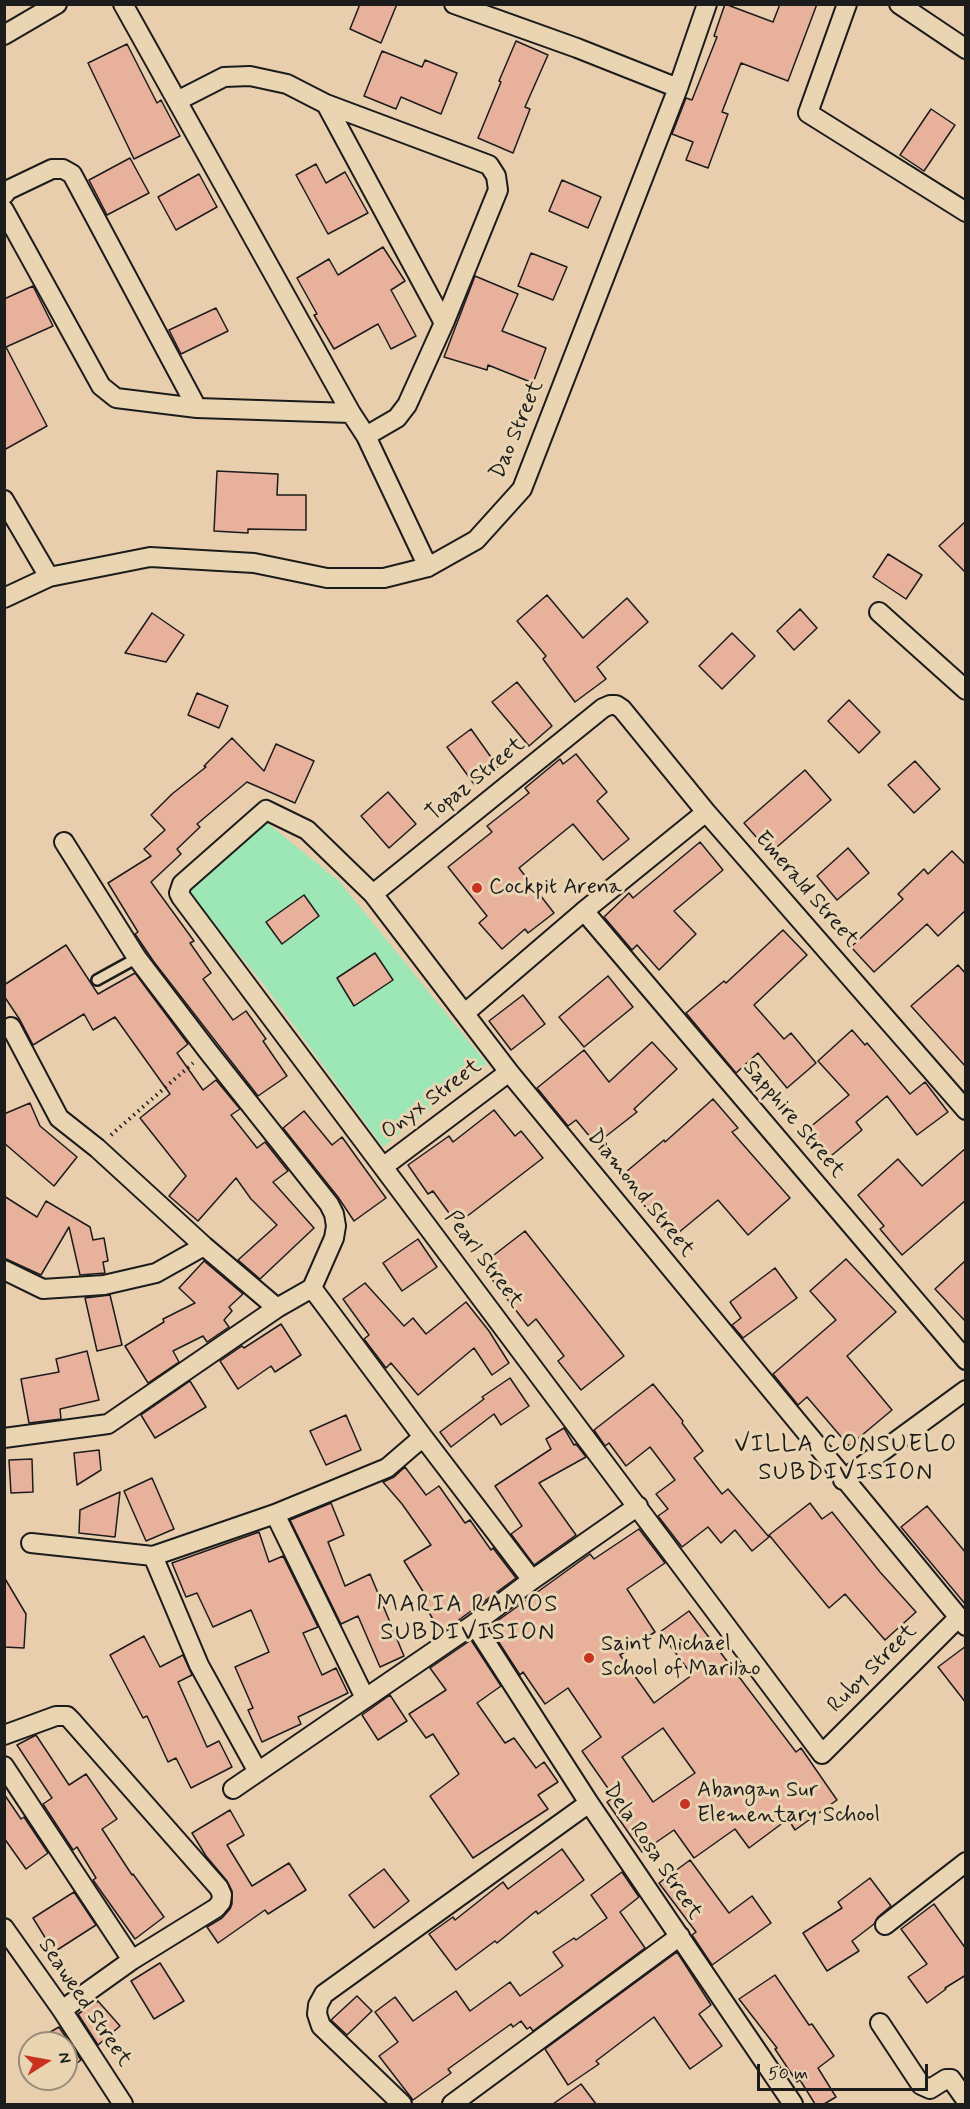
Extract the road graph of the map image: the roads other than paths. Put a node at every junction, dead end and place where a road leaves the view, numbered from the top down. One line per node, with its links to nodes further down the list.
1 (57, 4): 7 (street)
2 (123, 4): 10 (street)
3 (454, 4): 9 (street)
4 (707, 4): 9 (street, Dao Street)
5 (847, 4): 14 (street)
6 (899, 4): 8 (street)
7 (4, 35)
8 (966, 49)
9 (678, 88): 20 (street, Dao Street)
10 (177, 101): 11 (street); 17 (street)
11 (326, 104): 15 (street); 15 (street)
12 (4, 195): 16 (street)
13 (4, 210): 16 (street)
14 (966, 212)
15 (444, 323): 18 (street)
16 (197, 408): 17 (street)
17 (351, 413): 18 (street)
18 (366, 435): 20 (street)
19 (4, 500): 21 (street)
20 (428, 567): 21 (street, Dao Street)
21 (50, 577): 22 (street, Dao Street)
22 (4, 598)
23 (879, 612): 24 (street)
24 (966, 690)
25 (610, 705): 27 (street, Emerald Street); 29 (street, Topaz Street)
26 (266, 810): 29 (street, Diamond Street); 37 (street, Pearl Street)
27 (706, 812): 30 (street); 36 (street, Emerald Street)
28 (64, 842): 31 (street)
29 (373, 894): 33 (street, Diamond Street)
30 (584, 911): 33 (street); 42 (street, Sapphire Street)
31 (137, 958): 32 (lane); 40 (street)
32 (97, 980)
33 (465, 1012): 35 (street, Diamond Street)
34 (11, 1027): 38 (street)
35 (509, 1072): 37 (street, Onyx Street); 46 (street, Diamond Street)
36 (966, 1110)
37 (383, 1167): 47 (street, Pearl Street)
38 (204, 1246): 39 (street); 41 (street)
39 (4, 1270)
40 (312, 1288): 41 (street); 44 (street)
41 (277, 1308): 45 (street)
42 (966, 1360)
43 (966, 1390): 46 (street)
44 (423, 1437): 48 (street); 51 (street)
45 (4, 1438)
46 (843, 1480): 52 (street, Diamond Street)
47 (638, 1506): 51 (street); 56 (street, Pearl Street)
48 (275, 1514): 50 (street); 54 (street)
49 (31, 1543): 50 (street)
50 (153, 1556): 58 (street)
51 (532, 1580): 53 (street)
52 (962, 1622): 56 (street, Ruby Street)
53 (474, 1624): 54 (street); 60 (street, Dela Rosa Street)
54 (365, 1698): 58 (street)
55 (4, 1735): 65 (street)
56 (822, 1754)
57 (4, 1766): 65 (street)
58 (258, 1772): 59 (street)
59 (233, 1789)
60 (589, 1803): 64 (street, Dela Rosa Street); 70 (street)
61 (966, 1862): 62 (street)
62 (885, 1924)
63 (4, 1928): 66 (street, Seaweed Street)
64 (680, 1936): 71 (street); 72 (street, Dela Rosa Street)
65 (132, 1960): 66 (street)
66 (62, 2010): 69 (street, Seaweed Street)
67 (880, 2023): 68 (street)
68 (966, 2100)
69 (123, 2104)
70 (402, 2104)
71 (452, 2104)
72 (793, 2104)

